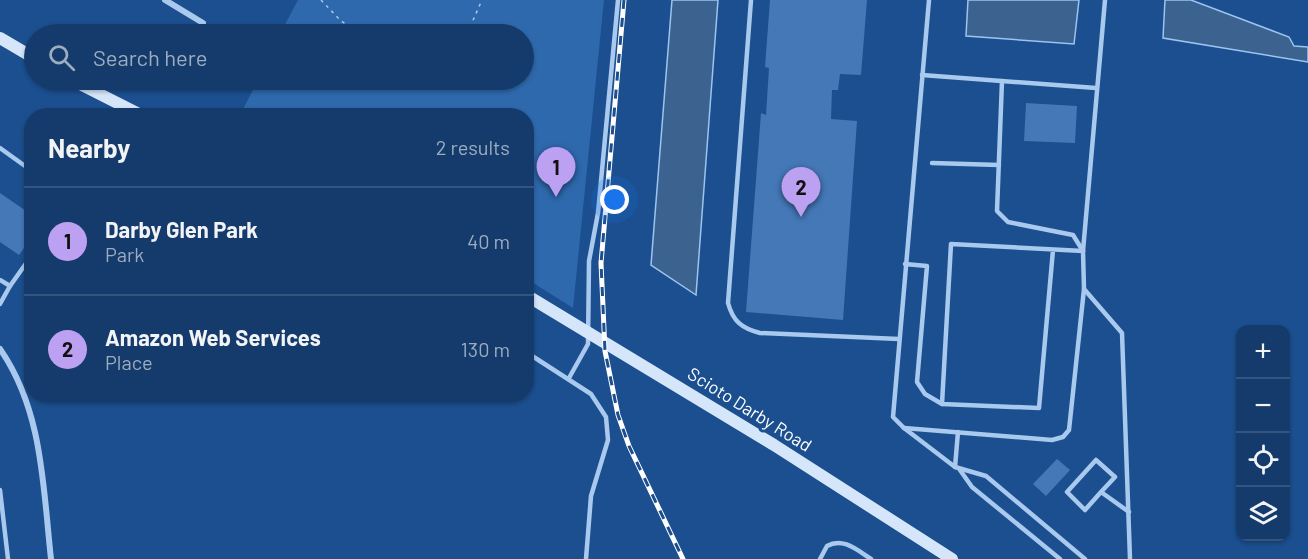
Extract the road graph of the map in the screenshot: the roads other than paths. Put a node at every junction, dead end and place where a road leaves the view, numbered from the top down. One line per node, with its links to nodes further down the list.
1 (165, 0): 6 (street)
2 (618, 0): 30 (lane)
3 (751, 0): 27 (lane)
4 (929, 0): 9 (lane)
5 (1105, 0): 11 (lane)
6 (203, 23)
7 (0, 38): 8 (main road)
8 (24, 52)
9 (922, 75): 10 (lane); 20 (lane)
10 (1002, 81): 11 (lane); 17 (lane)
11 (1096, 88): 19 (lane)
12 (91, 90): 13 (main road)
13 (126, 108)
14 (0, 148): 16 (lane)
15 (932, 163): 17 (lane)
16 (24, 165)
17 (999, 165): 19 (lane)
18 (1053, 250): 19 (lane); 33 (lane); 33 (lane)
19 (1083, 251): 24 (lane)
20 (905, 264): 27 (lane); 33 (lane)
21 (24, 266): 23 (lane)
22 (0, 280): 23 (lane)
23 (10, 286): 26 (lane)
24 (1084, 289): 35 (lane); 40 (lane)
25 (534, 300): 46 (main road, Scioto Darby Road)
26 (0, 304)
27 (899, 339): 34 (lane)
28 (0, 350): 31 (street)
29 (534, 357): 30 (lane)
30 (569, 378): 43 (lane)
31 (24, 392)
32 (27, 402): 42 (street)
33 (942, 404)
34 (904, 428): 35 (lane); 36 (lane)
35 (958, 432): 36 (lane)
36 (955, 467): 37 (lane)
37 (960, 470): 47 (lane); 48 (lane)
38 (0, 490): 41 (lane)
39 (1101, 492): 39 (lane); 40 (lane)
40 (1129, 512): 49 (lane)
41 (8, 559)
42 (51, 559)
43 (586, 559)
44 (820, 559): 45 (lane)
45 (871, 559)
46 (952, 559)
47 (1059, 559)
48 (1084, 559)
49 (1130, 559)

